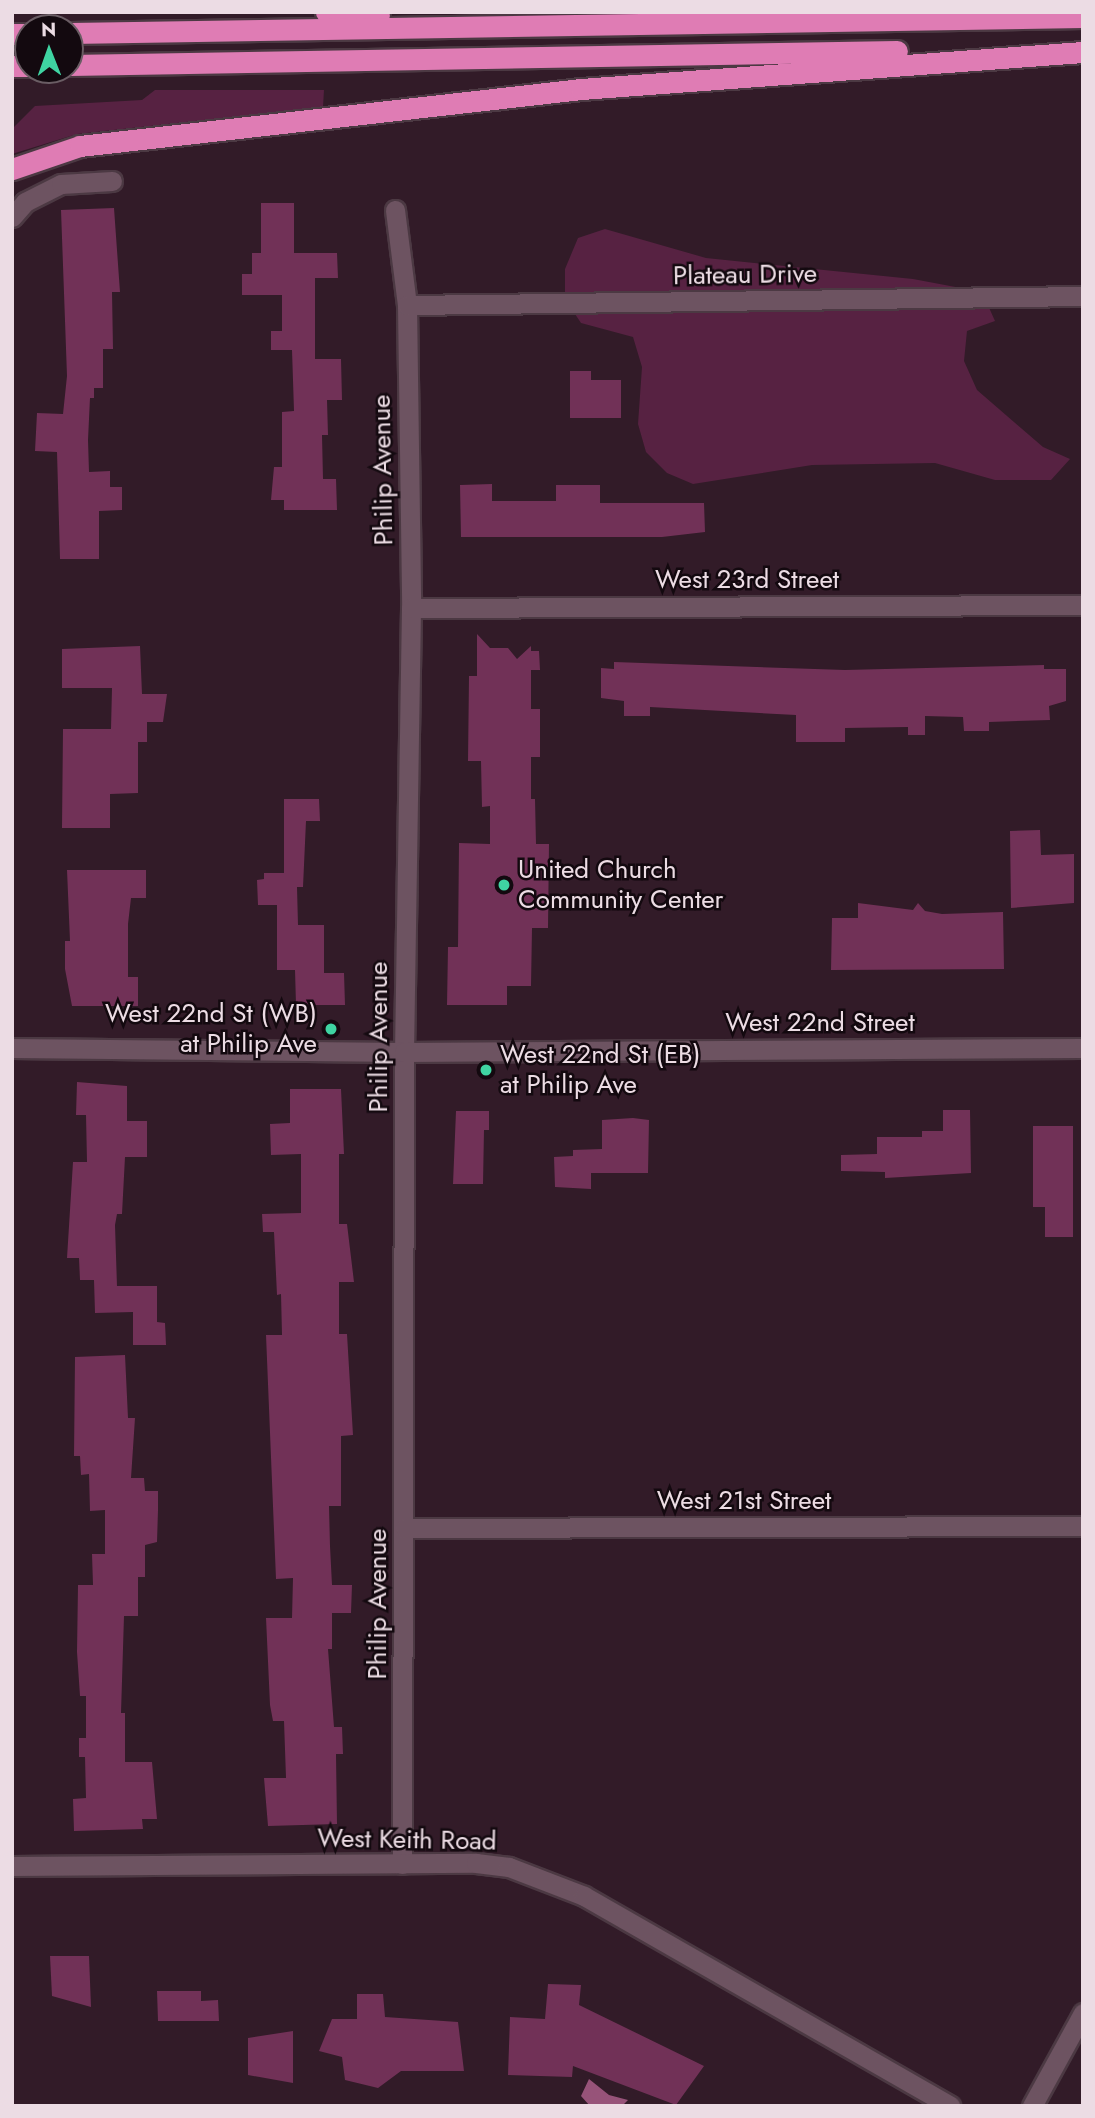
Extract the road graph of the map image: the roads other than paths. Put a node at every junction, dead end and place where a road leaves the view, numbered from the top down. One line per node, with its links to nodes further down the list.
1 (326, 12): 3 (highway)
2 (1083, 17): 3 (highway)
3 (549, 25): 4 (highway)
4 (84, 33)
5 (1083, 50): 6 (highway); 7 (highway)
6 (84, 65)
7 (12, 169)
8 (111, 181): 10 (street)
9 (396, 210): 12 (street, Philip Avenue)
10 (12, 217)
11 (1083, 296): 12 (street, Plateau Drive)
12 (407, 305): 14 (street, Philip Avenue)
13 (1083, 605): 14 (street, West 23rd Street)
14 (411, 608): 17 (street, Philip Avenue)
15 (12, 1048): 17 (street, West 22nd Street)
16 (1083, 1048): 17 (street, West 22nd Street)
17 (404, 1052): 19 (street, Philip Avenue)
18 (1083, 1526): 19 (street, West 21st Street)
19 (405, 1528): 20 (street, Philip Avenue)
20 (402, 1864): 21 (street, West Keith Road); 23 (street, West Keith Road)
21 (12, 1866)
22 (1083, 2013): 24 (street)
23 (950, 2106)
24 (1032, 2106)

